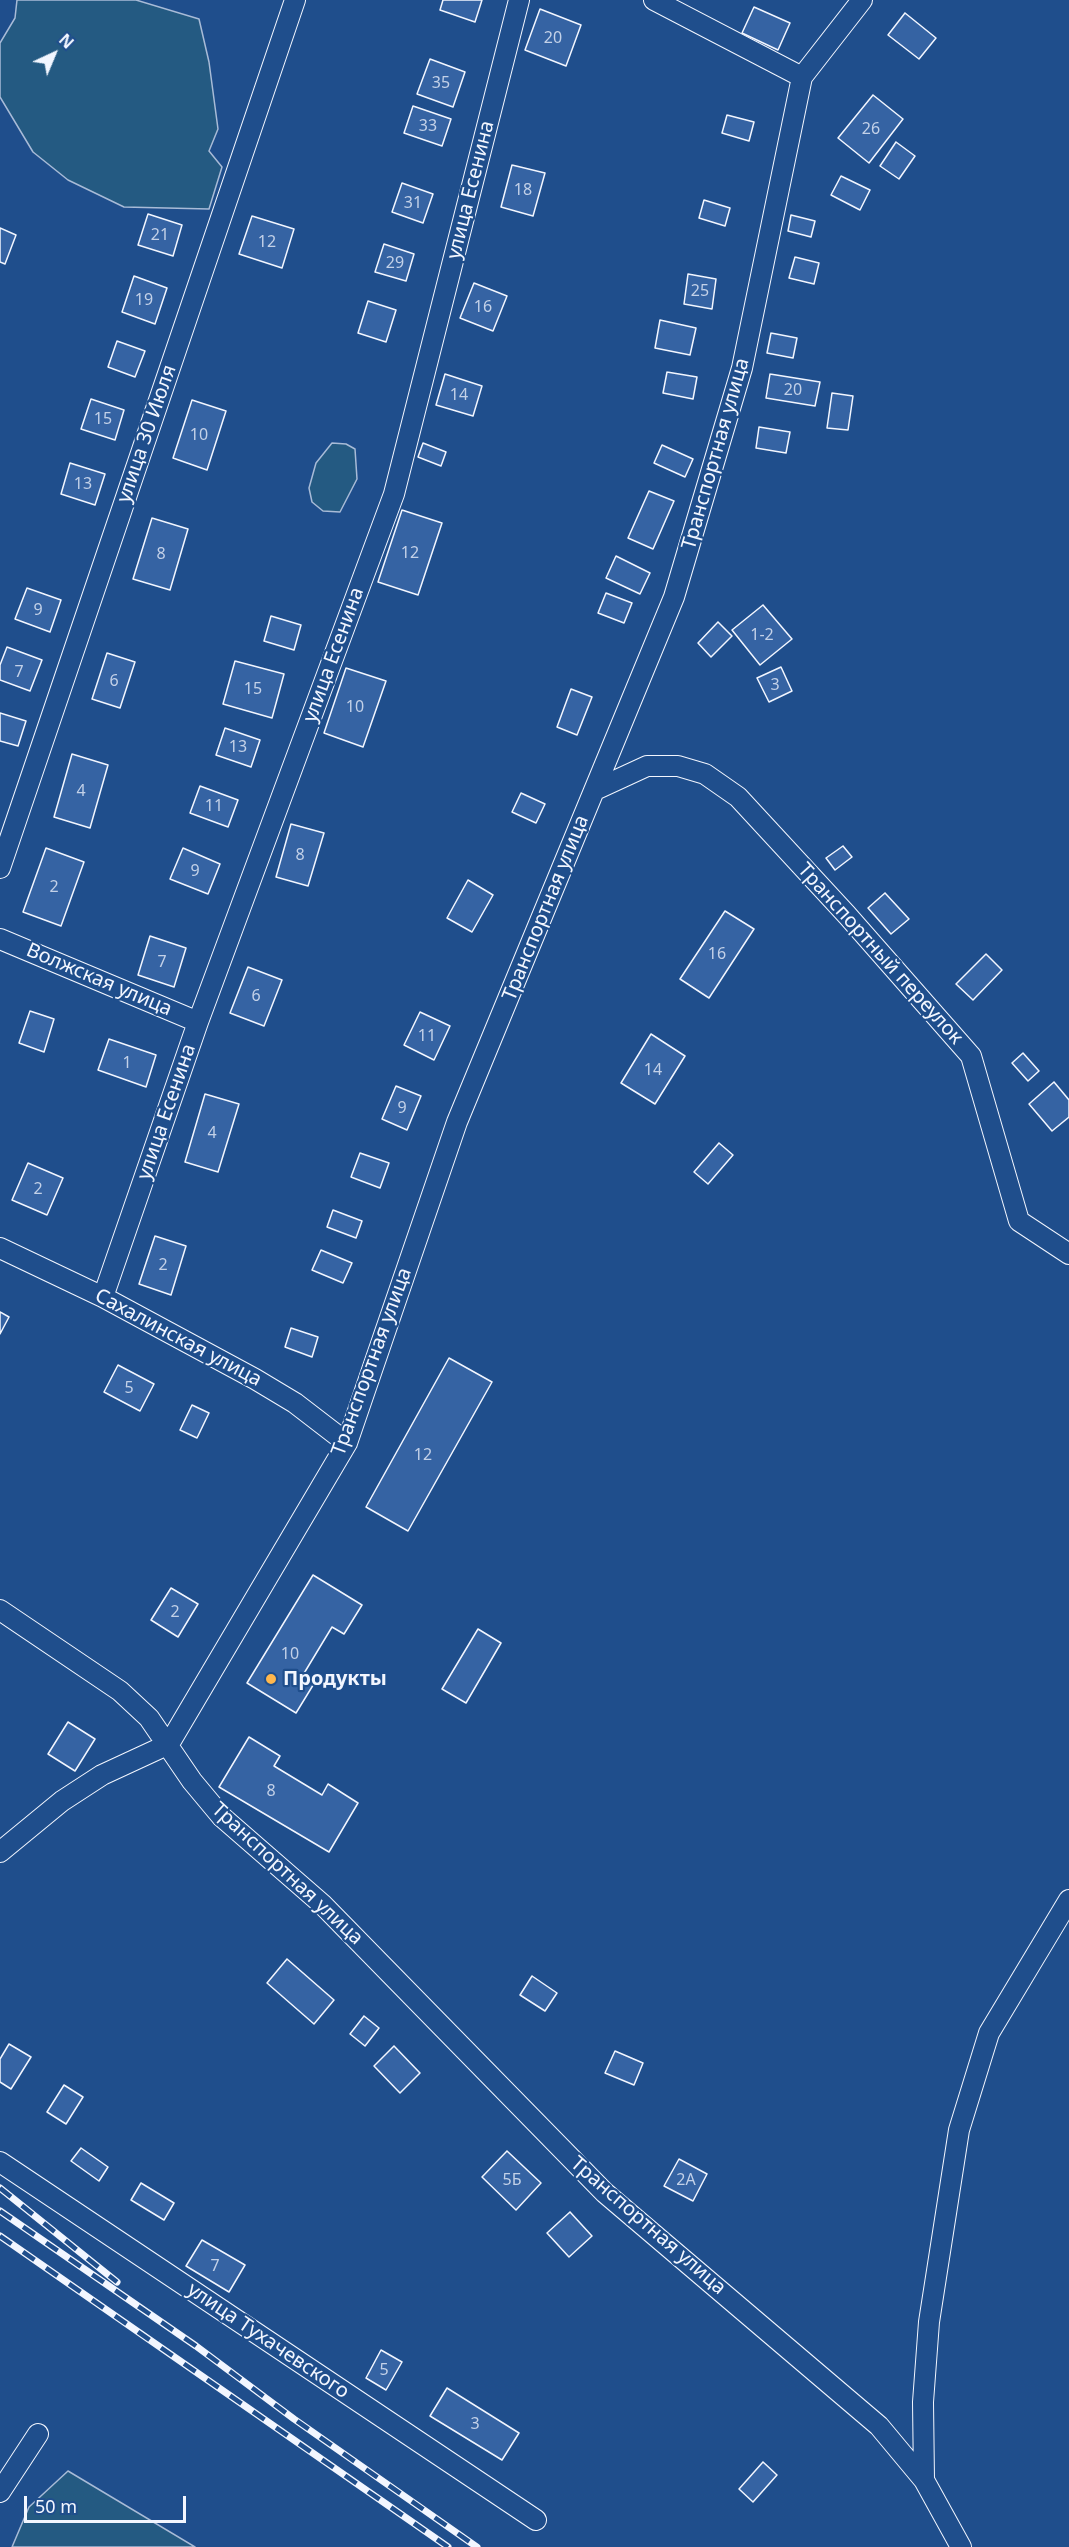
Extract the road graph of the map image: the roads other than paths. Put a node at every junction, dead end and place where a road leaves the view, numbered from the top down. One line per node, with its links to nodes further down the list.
1 (295, 0): 7 (street, улица 30 Июля)
2 (519, 0): 9 (street, улица Есенина)
3 (654, 0): 5 (street)
4 (862, 0): 5 (street, Транспортная улица)
5 (802, 77): 6 (street, Транспортная улица)
6 (595, 790): 11 (street, Транспортный переулок); 13 (street, Транспортная улица)
7 (0, 868)
8 (0, 939): 9 (street, Волжская улица)
9 (198, 1022): 12 (street, улица Есенина)
10 (0, 1248): 12 (street, Сахалинская улица)
11 (1069, 1254)
12 (103, 1297): 13 (street, Сахалинская улица)
13 (347, 1443): 15 (street, Транспортная улица)
14 (0, 1610): 15 (street)
15 (169, 1744): 16 (street); 20 (street, Транспортная улица)
16 (0, 1852)
17 (1069, 1900): 20 (street)
18 (0, 2162): 22 (street, улица Тухачевского)
19 (38, 2434): 21 (street)
20 (924, 2480): 23 (street, Транспортная улица)
21 (0, 2492)
22 (536, 2520)
23 (961, 2547)

